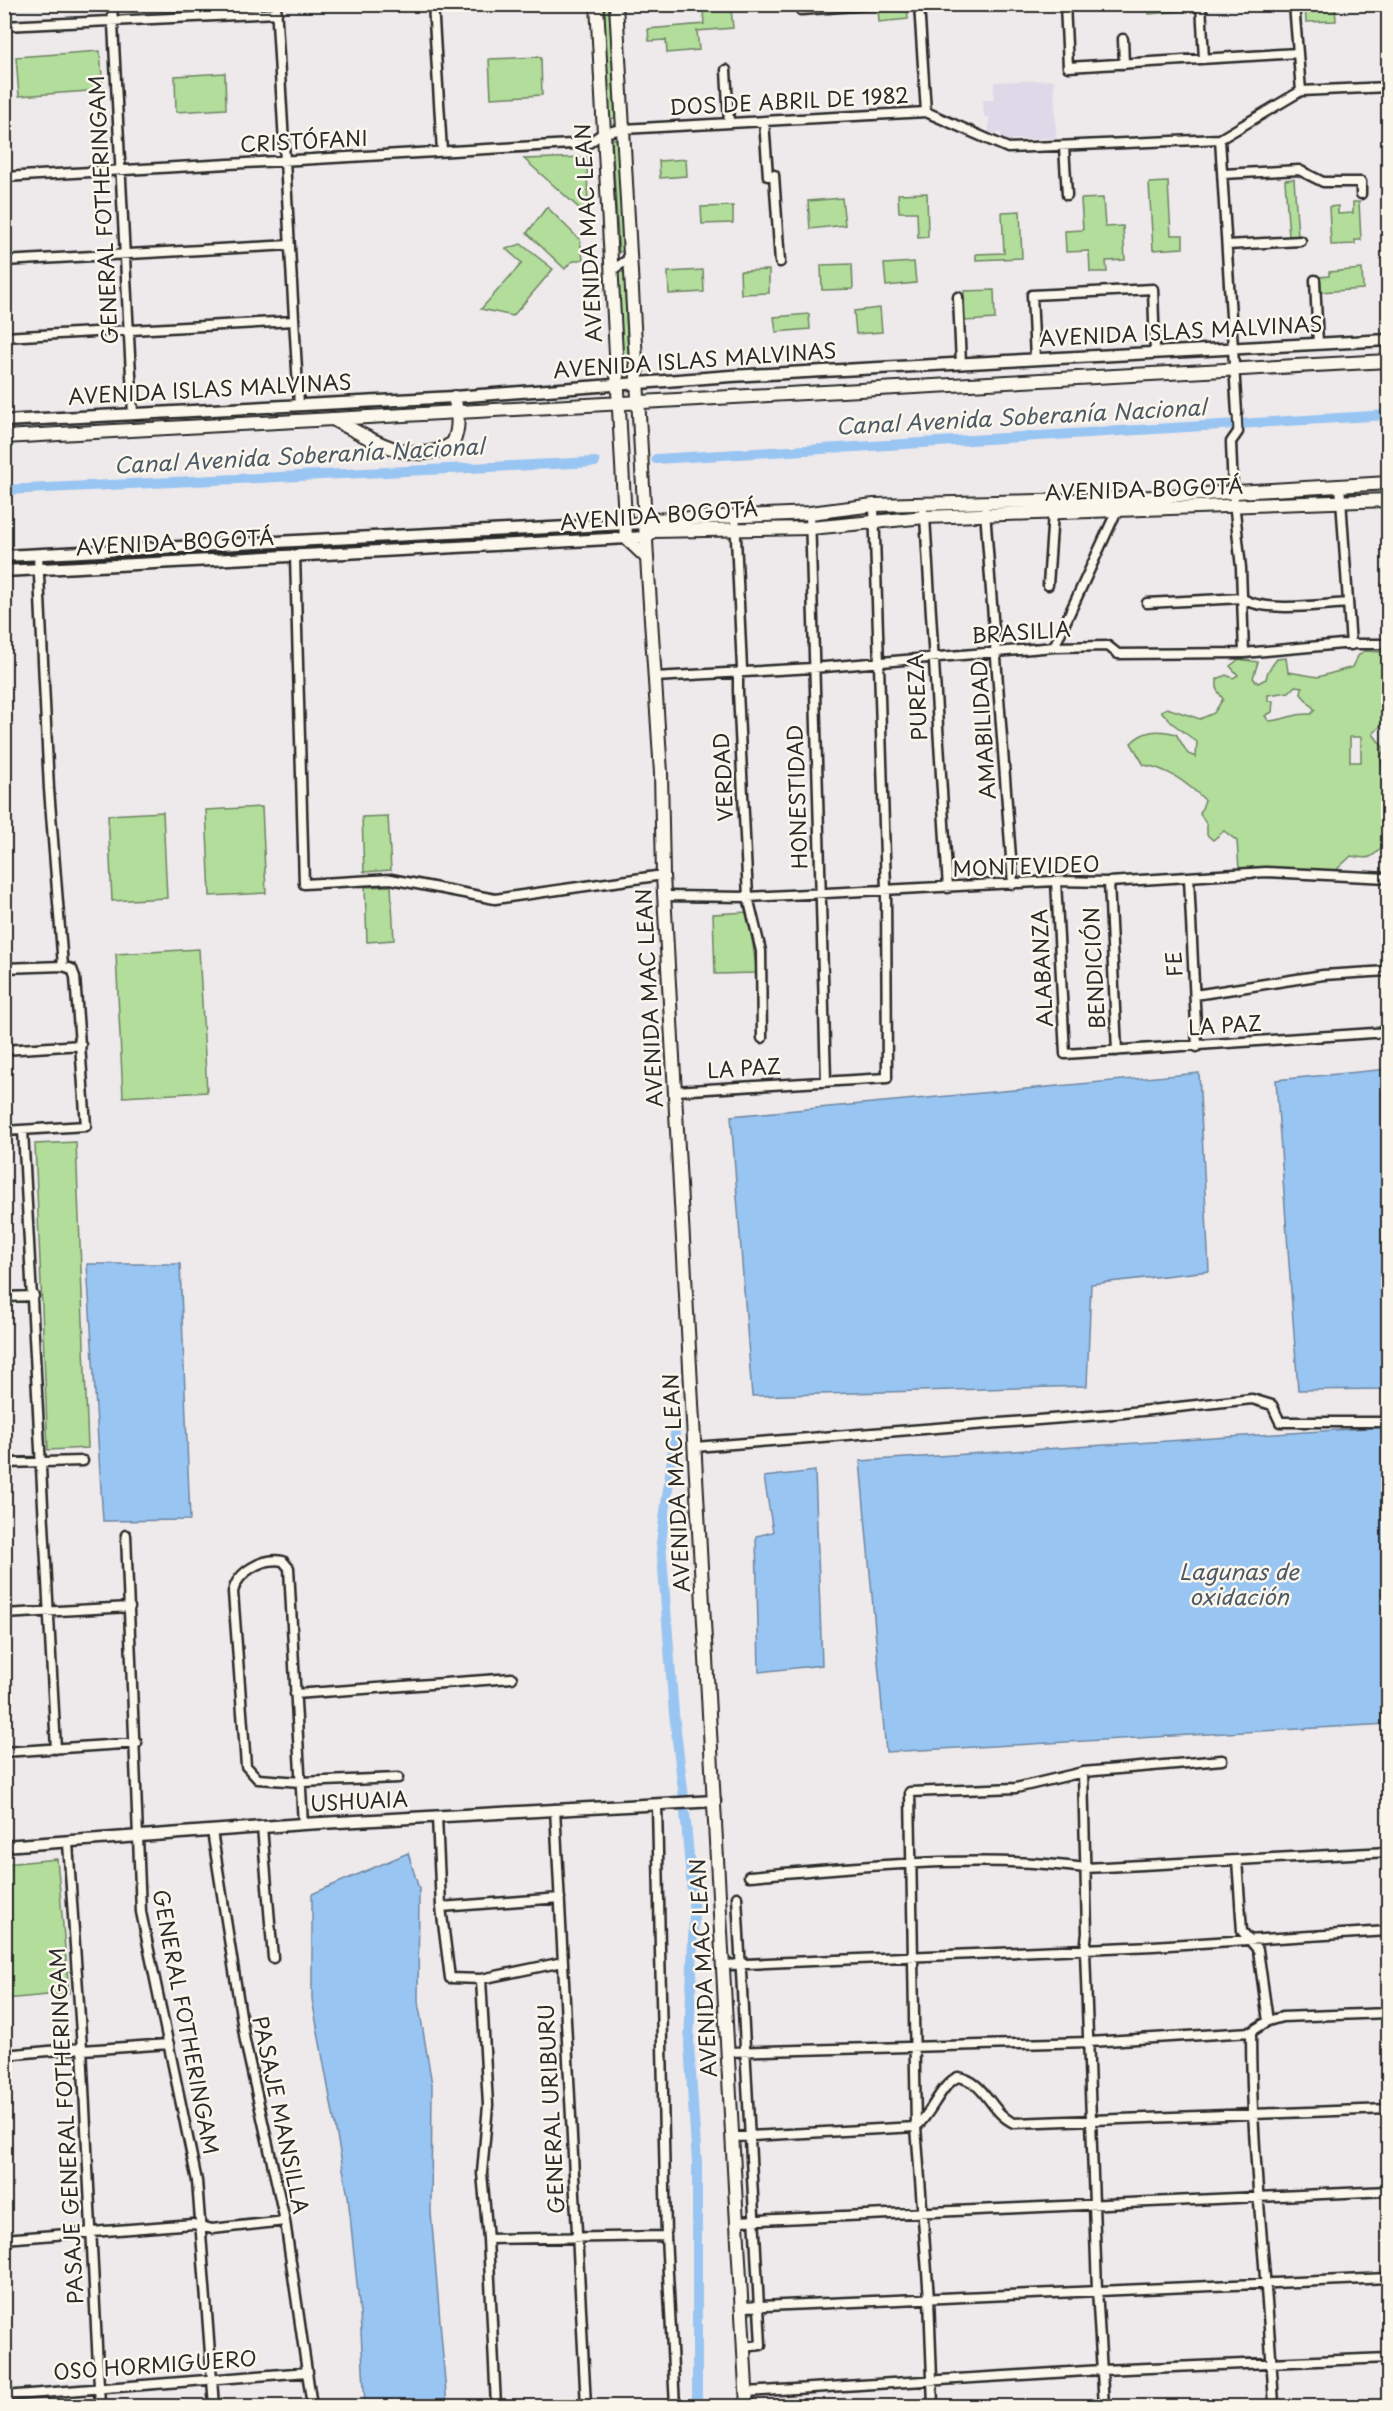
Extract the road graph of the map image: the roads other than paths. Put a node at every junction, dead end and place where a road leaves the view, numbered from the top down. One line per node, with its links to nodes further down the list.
1 (112, 4): 13 (street, GENERAL FOTHERINGAM)
2 (443, 4): 10 (street)
3 (597, 4): 26 (main road, AVENIDA MAC LEAN)
4 (616, 4): 25 (main road, AVENIDA MAC LEAN)
5 (882, 4): 12 (street)
6 (919, 4): 22 (street)
7 (1065, 4): 18 (street)
8 (1202, 4): 17 (street)
9 (1294, 4): 16 (street)
10 (433, 5): 29 (street)
11 (276, 9): 13 (street); 30 (street)
12 (801, 10)
13 (112, 21): 14 (street); 31 (street, GENERAL FOTHERINGAM)
14 (4, 26)
15 (1123, 39): 18 (street)
16 (1298, 53): 17 (street); 21 (street)
17 (1204, 59): 18 (street)
18 (1124, 64)
19 (726, 70): 24 (street)
20 (1389, 87): 21 (street, DOS DE ABRIL DE 1982)
21 (1301, 90): 27 (street, DOS DE ABRIL DE 1982)
22 (926, 112): 23 (street, DOS DE ABRIL DE 1982); 28 (street, DOS DE ABRIL DE 1982)
23 (764, 121): 24 (street, DOS DE ABRIL DE 1982); 42 (street)
24 (729, 123): 25 (street, DOS DE ABRIL DE 1982)
25 (623, 129): 26 (street, DOS DE ABRIL DE 1982); 40 (main road, AVENIDA MAC LEAN)
26 (603, 133): 29 (street, CRISTÓFANI); 43 (main road, AVENIDA MAC LEAN)
27 (1220, 139): 28 (street, DOS DE ABRIL DE 1982); 32 (street)
28 (1064, 147): 35 (street)
29 (442, 151): 30 (street, CRISTÓFANI)
30 (284, 162): 31 (street, CRISTÓFANI); 37 (street)
31 (120, 170): 33 (street, CRISTÓFANI); 39 (street, GENERAL FOTHERINGAM)
32 (1223, 174): 34 (street); 38 (street)
33 (4, 177)
34 (1361, 194)
35 (1067, 195)
36 (1301, 241): 38 (street)
37 (290, 245): 39 (street); 46 (street)
38 (1227, 246): 51 (street)
39 (125, 254): 41 (street); 47 (street, GENERAL FOTHERINGAM)
40 (630, 258): 43 (street); 57 (main road, AVENIDA MAC LEAN)
41 (4, 261)
42 (780, 262)
43 (611, 271): 58 (main road, AVENIDA MAC LEAN)
44 (1316, 280): 50 (street)
45 (958, 297): 55 (street)
46 (294, 321): 47 (street); 61 (street)
47 (129, 330): 48 (street); 65 (street, GENERAL FOTHERINGAM)
48 (4, 337)
49 (1389, 340): 50 (street, AVENIDA ISLAS MALVINAS)
50 (1318, 344): 51 (street, AVENIDA ISLAS MALVINAS)
51 (1233, 348): 52 (street, AVENIDA ISLAS MALVINAS); 56 (street)
52 (1155, 352): 53 (street, AVENIDA ISLAS MALVINAS); 53 (street)
53 (1035, 359): 55 (street, AVENIDA ISLAS MALVINAS)
54 (1389, 361): 56 (main road, AVENIDA ISLAS MALVINAS)
55 (961, 364): 57 (street, AVENIDA ISLAS MALVINAS)
56 (1235, 369): 60 (main road, AVENIDA ISLAS MALVINAS); 64 (street)
57 (637, 383): 58 (street, AVENIDA ISLAS MALVINAS); 60 (main road, AVENIDA MAC LEAN)
58 (617, 384): 59 (street, AVENIDA ISLAS MALVINAS); 62 (main road, AVENIDA MAC LEAN)
59 (454, 397): 61 (street, AVENIDA ISLAS MALVINAS); 63 (main road)
60 (639, 404): 62 (main road, AVENIDA ISLAS MALVINAS); 85 (main road, AVENIDA MAC LEAN)
61 (299, 405): 65 (street, AVENIDA ISLAS MALVINAS)
62 (620, 405): 63 (main road, AVENIDA ISLAS MALVINAS); 86 (main road, AVENIDA MAC LEAN)
63 (458, 413): 66 (main road, AVENIDA ISLAS MALVINAS); 66 (main road)
64 (1237, 413): 68 (street)
65 (133, 414): 67 (street, AVENIDA ISLAS MALVINAS)
66 (334, 420): 69 (main road, AVENIDA ISLAS MALVINAS)
67 (4, 421)
68 (1238, 432): 72 (street)
69 (4, 437)
70 (1389, 483): 71 (main road, AVENIDA BOGOTÁ)
71 (1340, 485): 72 (main road, AVENIDA BOGOTÁ); 75 (street)
72 (1233, 492): 77 (main road, AVENIDA BOGOTÁ); 78 (street)
73 (1389, 500): 75 (main road, AVENIDA BOGOTÁ)
74 (984, 502): 77 (main road, AVENIDA BOGOTÁ); 79 (main road, AVENIDA BOGOTÁ); 82 (street, AMABILIDAD)
75 (1341, 503): 78 (main road, AVENIDA BOGOTÁ); 105 (street)
76 (874, 505): 79 (main road, AVENIDA BOGOTÁ); 80 (main road, AVENIDA BOGOTÁ); 83 (street)
77 (1119, 505): 78 (main road, AVENIDA BOGOTÁ); 81 (main road, AVENIDA BOGOTÁ); 108 (street)
78 (1234, 506): 103 (street)
79 (923, 511): 82 (main road, AVENIDA BOGOTÁ); 83 (main road, AVENIDA BOGOTÁ); 111 (street, PUREZA)
80 (810, 513): 84 (main road, AVENIDA BOGOTÁ); 87 (street, HONESTIDAD)
81 (1053, 513): 82 (main road, AVENIDA BOGOTÁ); 102 (street)
82 (985, 516): 109 (street, AMABILIDAD)
83 (875, 520): 87 (main road, AVENIDA BOGOTÁ); 112 (street)
84 (735, 522): 85 (main road, AVENIDA BOGOTÁ); 87 (main road, AVENIDA BOGOTÁ); 89 (main road, AVENIDA BOGOTÁ); 114 (street, VERDAD)
85 (645, 523): 86 (street, AVENIDA BOGOTÁ); 89 (main road, AVENIDA MAC LEAN)
86 (625, 524): 88 (street, AVENIDA BOGOTÁ); 90 (main road, AVENIDA MAC LEAN)
87 (811, 528): 113 (street, HONESTIDAD)
88 (418, 535): 91 (street, AVENIDA BOGOTÁ); 93 (street)
89 (646, 537): 90 (street, AVENIDA BOGOTÁ); 97 (main road, AVENIDA MAC LEAN)
90 (626, 538): 93 (street, AVENIDA BOGOTÁ); 97 (main road)
91 (208, 546): 92 (street, AVENIDA BOGOTÁ); 98 (street)
92 (180, 548): 94 (street, AVENIDA BOGOTÁ); 99 (street)
93 (420, 550): 96 (street, AVENIDA BOGOTÁ)
94 (38, 554): 95 (street, AVENIDA BOGOTÁ); 100 (street)
95 (4, 556)
96 (295, 556): 98 (street, AVENIDA BOGOTÁ); 116 (street)
97 (647, 558): 115 (main road, AVENIDA MAC LEAN)
98 (210, 560): 99 (street, AVENIDA BOGOTÁ)
99 (180, 562): 100 (street, AVENIDA BOGOTÁ)
100 (39, 569): 101 (street, AVENIDA BOGOTÁ); 127 (street)
101 (4, 571)
102 (1048, 585)
103 (1242, 598): 104 (street); 105 (street); 110 (street)
104 (1147, 603)
105 (1347, 603): 107 (street)
106 (1389, 644): 107 (street, BRASILIA)
107 (1351, 645): 110 (street, BRASILIA)
108 (1054, 647): 109 (street, BRASILIA); 110 (street, BRASILIA)
109 (997, 652): 111 (street, BRASILIA); 121 (street, AMABILIDAD)
110 (1244, 653)
111 (934, 658): 112 (street, BRASILIA); 122 (street, PUREZA)
112 (878, 664): 113 (street, BRASILIA); 123 (street)
113 (813, 668): 114 (street, BRASILIA); 124 (street, HONESTIDAD)
114 (738, 673): 115 (street, BRASILIA); 126 (street, VERDAD)
115 (654, 676): 116 (main road, AVENIDA MAC LEAN)
116 (663, 875): 125 (main road, AVENIDA MAC LEAN)
117 (1188, 878): 118 (street, MONTEVIDEO); 120 (street, MONTEVIDEO); 130 (street, FE)
118 (1389, 878)
119 (1056, 881): 120 (street, MONTEVIDEO); 121 (street, MONTEVIDEO); 137 (street, ALABANZA)
120 (1109, 882): 136 (street, BENDICIÓN)
121 (1013, 884): 122 (street, MONTEVIDEO)
122 (948, 888): 123 (street, MONTEVIDEO)
123 (886, 889): 124 (street, MONTEVIDEO); 138 (street, LA PAZ)
124 (819, 892): 126 (street, MONTEVIDEO); 138 (street, HONESTIDAD)
125 (665, 896): 126 (street, MONTEVIDEO); 139 (main road, AVENIDA MAC LEAN)
126 (748, 897): 132 (street, VERDAD)
127 (63, 966): 128 (street); 133 (street)
128 (4, 968)
129 (1389, 971): 130 (street)
130 (1195, 994): 134 (street, FE)
131 (1389, 1032): 134 (street, LA PAZ)
132 (762, 1038)
133 (81, 1045): 135 (street); 140 (street)
134 (1197, 1047): 136 (street, LA PAZ)
135 (4, 1050)
136 (1117, 1051): 137 (street, LA PAZ)
137 (1065, 1054)
138 (826, 1080): 139 (street, LA PAZ)
139 (675, 1091): 145 (main road, AVENIDA MAC LEAN)
140 (23, 1130): 141 (street); 142 (street)
141 (4, 1131)
142 (34, 1296): 143 (street); 147 (street)
143 (4, 1297)
144 (1389, 1422): 145 (street)
145 (695, 1447): 162 (main road, AVENIDA MAC LEAN)
146 (83, 1461): 147 (street)
147 (42, 1462): 148 (street); 151 (street)
148 (4, 1463)
149 (126, 1535): 150 (street, GENERAL FOTHERINGAM)
150 (130, 1607): 151 (street); 155 (street, GENERAL FOTHERINGAM)
151 (49, 1611): 152 (street); 156 (street)
152 (4, 1614)
153 (512, 1678): 154 (street)
154 (296, 1694): 161 (street); 161 (street)
155 (137, 1743): 156 (street); 169 (street, GENERAL FOTHERINGAM)
156 (56, 1749): 157 (street)
157 (4, 1752)
158 (1222, 1760): 159 (street)
159 (1083, 1772): 174 (street); 175 (street)
160 (398, 1778): 161 (street)
161 (301, 1782): 166 (street)
162 (715, 1801): 163 (street, USHUAIA); 187 (main road, AVENIDA MAC LEAN)
163 (657, 1803): 164 (street, USHUAIA); 214 (street)
164 (555, 1809): 165 (street, USHUAIA); 178 (street, GENERAL URIBURU)
165 (437, 1818): 166 (street, USHUAIA); 179 (street)
166 (303, 1824): 167 (street, USHUAIA)
167 (262, 1827): 168 (street, USHUAIA); 184 (street)
168 (212, 1830): 169 (street, USHUAIA); 210 (street, PASAJE MANSILLA)
169 (140, 1837): 170 (street, USHUAIA); 193 (street, GENERAL FOTHERINGAM)
170 (68, 1843): 171 (street, USHUAIA); 195 (street, PASAJE GENERAL FOTHERINGAM)
171 (4, 1846)
172 (1389, 1852): 173 (street)
173 (1237, 1860): 175 (street); 181 (street)
174 (911, 1864): 175 (street); 176 (street); 183 (street)
175 (1086, 1868): 182 (street)
176 (749, 1876)
177 (737, 1897): 186 (street)
178 (560, 1898): 179 (street); 185 (street, GENERAL URIBURU)
179 (441, 1907): 188 (street)
180 (1389, 1931): 181 (street)
181 (1251, 1941): 182 (street); 190 (street)
182 (1085, 1950): 183 (street); 192 (street)
183 (913, 1957): 186 (street); 194 (street)
184 (273, 1958)
185 (563, 1962): 188 (street); 215 (street, GENERAL URIBURU)
186 (741, 1964): 187 (street); 197 (street)
187 (723, 1965): 196 (main road, AVENIDA MAC LEAN)
188 (481, 1979): 217 (street)
189 (1389, 2013): 190 (street)
190 (1268, 2021): 191 (street)
191 (1251, 2032): 192 (street); 200 (street)
192 (1089, 2042): 194 (street); 201 (street)
193 (169, 2044): 195 (street); 212 (street, GENERAL FOTHERINGAM)
194 (917, 2045): 197 (street); 202 (street)
195 (82, 2049): 198 (street); 213 (street, PASAJE GENERAL FOTHERINGAM)
196 (728, 2052): 197 (street); 204 (main road, AVENIDA MAC LEAN)
197 (745, 2052): 203 (street)
198 (4, 2055)
199 (1389, 2109): 200 (street)
200 (1252, 2115): 201 (street); 206 (street)
201 (1091, 2120): 202 (street); 207 (street)
202 (916, 2127): 203 (street); 208 (street)
203 (750, 2136): 204 (street); 209 (street)
204 (732, 2137): 211 (main road, AVENIDA MAC LEAN)
205 (1389, 2192): 206 (street)
206 (1258, 2196): 207 (street); 219 (street)
207 (1094, 2205): 208 (street); 220 (street)
208 (922, 2213): 209 (street); 221 (street)
209 (754, 2220): 211 (street); 222 (street)
210 (285, 2221): 212 (street); 228 (street, PASAJE MANSILLA)
211 (736, 2221): 223 (main road, AVENIDA MAC LEAN)
212 (203, 2227): 213 (street); 229 (street, GENERAL FOTHERINGAM)
213 (92, 2232): 216 (street); 231 (street, PASAJE GENERAL FOTHERINGAM)
214 (666, 2236): 215 (street); 239 (street)
215 (577, 2238): 217 (street); 238 (street, GENERAL URIBURU)
216 (4, 2239)
217 (488, 2239): 237 (street)
218 (1389, 2278): 219 (street)
219 (1267, 2283): 220 (street); 226 (street)
220 (1097, 2289): 221 (street); 227 (street)
221 (929, 2298): 222 (street); 230 (street)
222 (759, 2306): 223 (street); 224 (street)
223 (741, 2307): 224 (main road, AVENIDA MAC LEAN)
224 (743, 2347): 232 (main road, AVENIDA MAC LEAN)
225 (1389, 2358): 226 (street)
226 (1272, 2362): 227 (street); 243 (street)
227 (1102, 2370): 230 (street); 242 (street)
228 (308, 2372): 229 (street, OSO HORMIGUERO); 236 (street, PASAJE MANSILLA)
229 (212, 2380): 231 (street, OSO HORMIGUERO); 235 (street, GENERAL FOTHERINGAM)
230 (931, 2382): 232 (street); 241 (street)
231 (99, 2389): 233 (street, OSO HORMIGUERO); 234 (street, PASAJE GENERAL FOTHERINGAM)
232 (746, 2392): 240 (main road, AVENIDA MAC LEAN)
233 (4, 2396)
234 (100, 2406)
235 (214, 2406)
236 (312, 2406)
237 (496, 2406)
238 (586, 2406)
239 (675, 2406)
240 (747, 2406)
241 (933, 2406)
242 (1104, 2406)
243 (1274, 2406)

